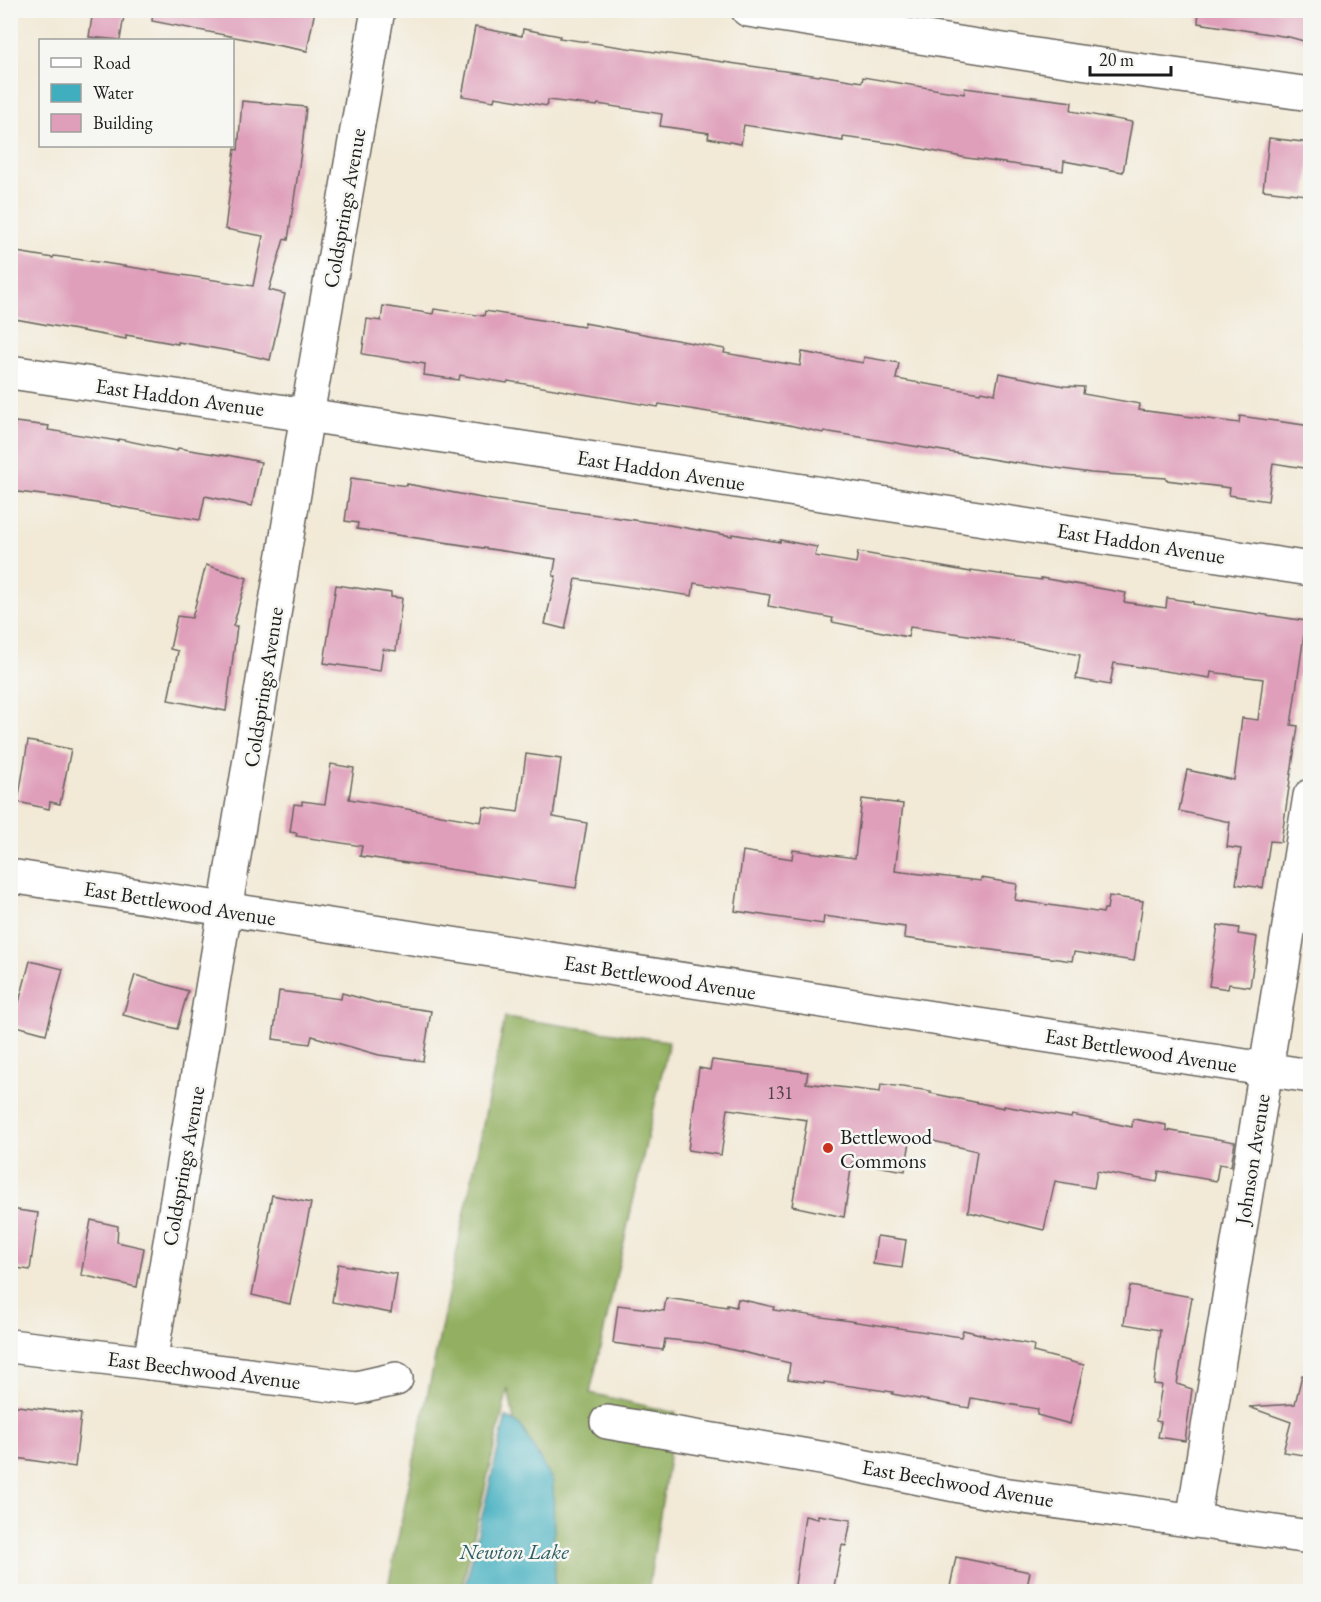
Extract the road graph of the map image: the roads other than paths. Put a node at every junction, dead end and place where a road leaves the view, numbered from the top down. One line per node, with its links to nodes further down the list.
1 (378, 10): 5 (street, Coldsprings Avenue)
2 (748, 10): 3 (street)
3 (1311, 94)
4 (10, 372): 5 (street, East Haddon Avenue)
5 (308, 416): 6 (street, East Haddon Avenue); 9 (street, Coldsprings Avenue)
6 (1311, 569)
7 (1311, 796): 10 (street, Johnson Avenue)
8 (10, 876): 9 (street, East Bettlewood Avenue)
9 (226, 910): 10 (street, East Bettlewood Avenue); 13 (street, Coldsprings Avenue)
10 (1266, 1069): 11 (street, East Bettlewood Avenue); 16 (street, Johnson Avenue)
11 (1311, 1076)
12 (10, 1346): 13 (street, East Beechwood Avenue)
13 (150, 1363): 14 (street, East Beechwood Avenue)
14 (396, 1378)
15 (607, 1422): 16 (street, East Beechwood Avenue)
16 (1193, 1521): 17 (street, East Beechwood Avenue)
17 (1311, 1537)

